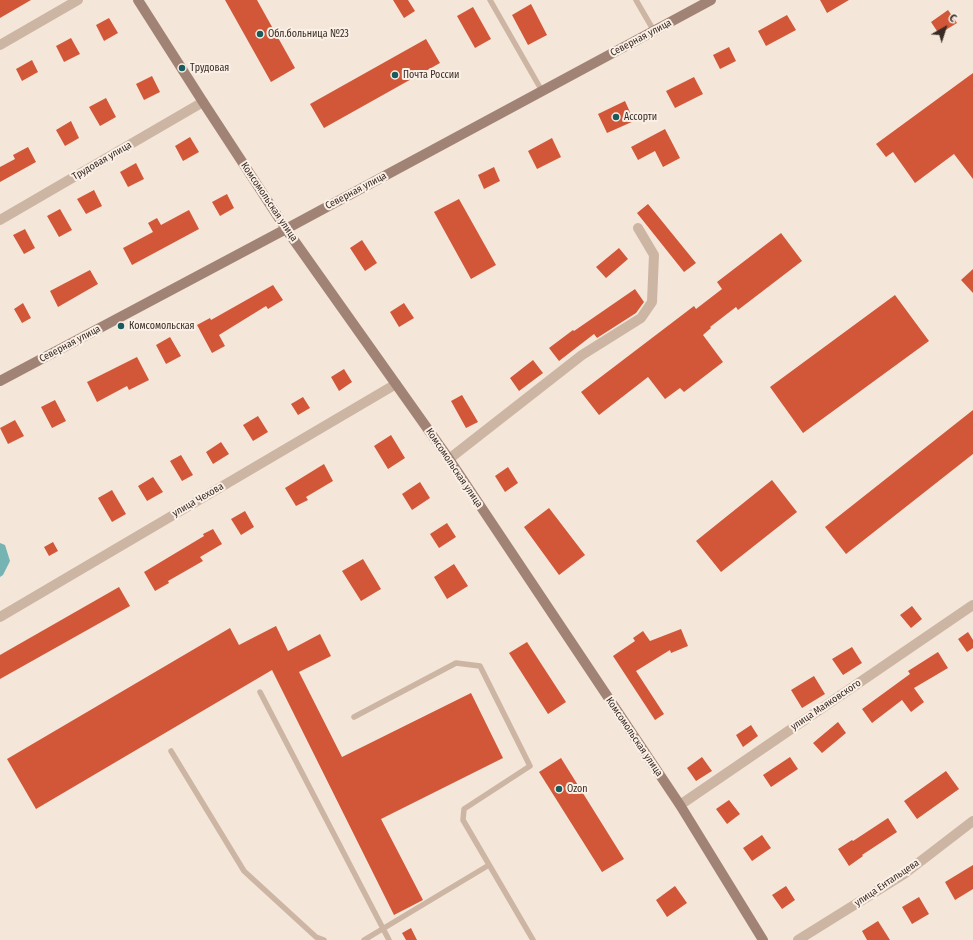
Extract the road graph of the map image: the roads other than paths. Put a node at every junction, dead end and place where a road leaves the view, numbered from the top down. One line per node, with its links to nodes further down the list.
1 (78, 0): 7 (street)
2 (138, 0): 9 (street, Комсомольская улица)
3 (490, 0): 8 (lane)
4 (636, 0): 6 (lane)
5 (711, 0): 6 (street, Северная улица)
6 (654, 31): 8 (street, Северная улица)
7 (0, 45)
8 (542, 91): 12 (street, Северная улица)
9 (203, 102): 10 (street, Трудовая улица); 12 (street, Комсомольская улица)
10 (0, 220)
11 (638, 228): 15 (street)
12 (286, 229): 13 (street, Северная улица); 14 (street, Комсомольская улица)
13 (0, 381)
14 (396, 384): 15 (street, Комсомольская улица); 17 (street, улица Чехова)
15 (449, 459): 21 (street, Комсомольская улица)
16 (973, 605): 21 (street, улица Маяковского)
17 (0, 617)
18 (260, 692): 24 (lane)
19 (354, 717): 23 (lane)
20 (171, 751): 25 (lane)
21 (680, 805): 29 (street, Комсомольская улица)
22 (973, 821): 30 (street, улица Ентальцева)
23 (489, 865): 24 (lane); 28 (lane)
24 (383, 928): 26 (lane); 27 (lane)
25 (324, 940)
26 (364, 940)
27 (389, 940)
28 (533, 940)
29 (763, 940)
30 (798, 940)

